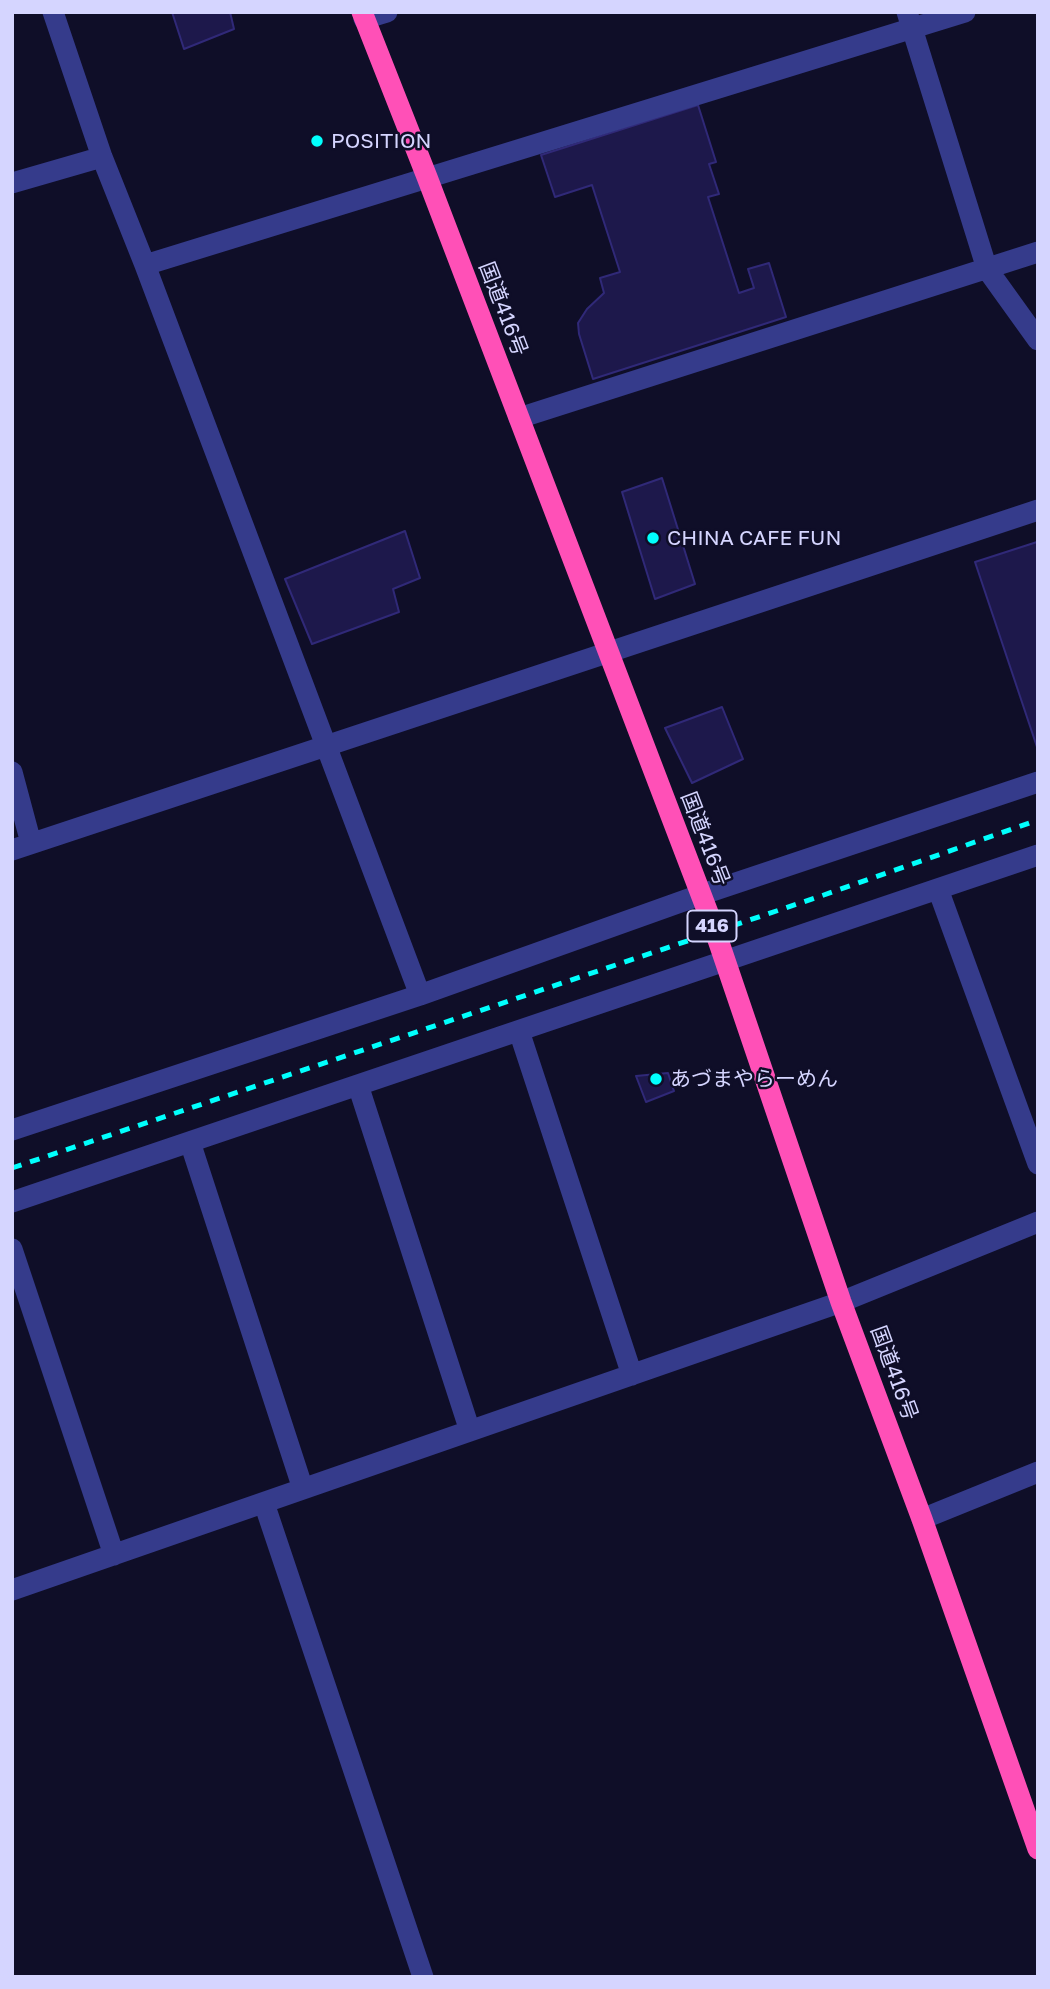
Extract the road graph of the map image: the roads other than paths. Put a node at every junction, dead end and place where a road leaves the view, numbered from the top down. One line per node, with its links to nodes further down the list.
1 (53, 12): 6 (street)
2 (387, 12): 4 (street)
3 (965, 12): 5 (street)
4 (363, 16): 7 (highway, 国道416号 / 416)
5 (910, 20): 7 (street); 11 (street)
6 (102, 157): 8 (street); 10 (street)
7 (427, 177): 10 (street); 13 (highway, 国道416号 / 416)
8 (12, 183)
9 (1038, 252): 11 (street)
10 (145, 265): 16 (street)
11 (987, 269): 12 (street); 13 (street)
12 (1038, 340)
13 (519, 418): 15 (highway, 国道416号 / 416)
14 (1038, 510): 15 (street)
15 (607, 652): 16 (street); 22 (highway, 国道416号 / 416)
16 (327, 746): 19 (street); 24 (street)
17 (12, 772): 19 (street)
18 (1038, 782): 22 (street)
19 (22, 846)
20 (1038, 855): 21 (street)
21 (937, 889): 23 (street); 29 (street)
22 (700, 895): 23 (highway, 国道416号 / 416); 24 (street)
23 (725, 961): 25 (street); 33 (highway, 国道416号 / 416)
24 (420, 995): 27 (street)
25 (519, 1031): 26 (street); 34 (street)
26 (358, 1085): 28 (street); 35 (street)
27 (12, 1130)
28 (190, 1142): 30 (street); 37 (street)
29 (1038, 1164)
30 (12, 1202)
31 (1038, 1222): 33 (street)
32 (12, 1249): 40 (street)
33 (841, 1302): 34 (street); 39 (highway, 国道416号 / 416)
34 (632, 1375): 35 (street)
35 (471, 1431): 37 (street)
36 (1038, 1472): 39 (street)
37 (303, 1489): 38 (street)
38 (264, 1503): 40 (street); 43 (street)
39 (922, 1519): 42 (highway, 国道416号 / 416)
40 (114, 1555): 41 (street)
41 (12, 1590)
42 (1038, 1849)
43 (422, 1977)

